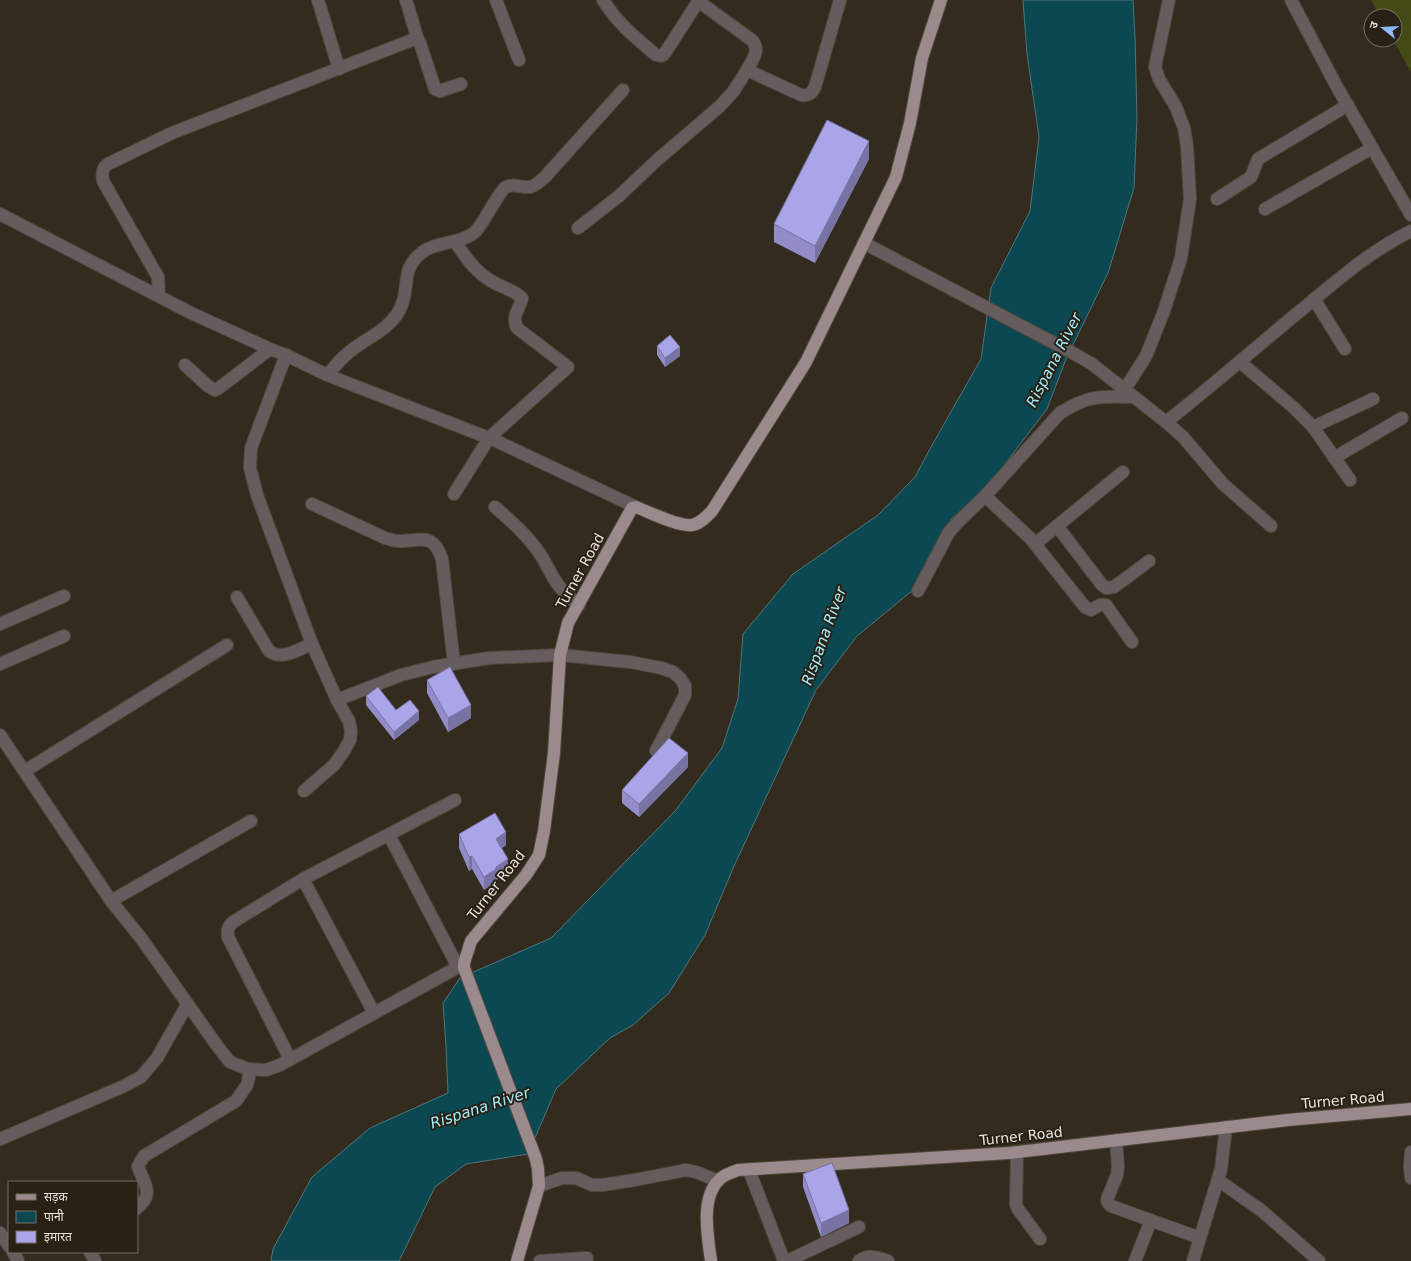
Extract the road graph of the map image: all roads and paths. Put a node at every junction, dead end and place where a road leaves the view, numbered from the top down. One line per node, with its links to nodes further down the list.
1 (318, 0): 12 (street)
2 (406, 0): 10 (street)
3 (496, 0): 11 (street)
4 (602, 0): 5 (street)
5 (699, 0): 13 (street)
6 (840, 0): 13 (street)
7 (941, 0): 25 (main road)
8 (1170, 0): 34 (street)
9 (1291, 0): 16 (street)
10 (418, 40): 12 (street); 14 (street)
11 (519, 60)
12 (339, 69): 26 (street)
13 (747, 70): 22 (street)
14 (461, 84)
15 (623, 90): 24 (street)
16 (1348, 105): 17 (street); 18 (street)
17 (1372, 148): 19 (street); 21 (street)
18 (1217, 199)
19 (1264, 209)
20 (0, 214): 26 (street)
21 (1411, 215)
22 (578, 228)
23 (1411, 231): 27 (street)
24 (455, 241): 33 (street); 39 (street)
25 (864, 243): 34 (street); 47 (main road)
26 (159, 296): 28 (street)
27 (1314, 299): 29 (street); 31 (street)
28 (270, 349): 30 (street); 32 (street)
29 (1345, 349)
30 (286, 355): 33 (street); 59 (street)
31 (1240, 362): 37 (street); 38 (street)
32 (185, 365)
33 (327, 375): 39 (street)
34 (1129, 393): 37 (street); 44 (street)
35 (1373, 399): 38 (street)
36 (1402, 418): 40 (street)
37 (1166, 422): 49 (street)
38 (1313, 427): 40 (street)
39 (489, 438): 43 (street); 47 (street)
40 (1334, 458): 42 (street)
41 (1123, 472): 48 (street)
42 (1350, 480)
43 (454, 494)
44 (985, 496): 50 (street); 52 (street)
45 (312, 504): 63 (street)
46 (495, 507): 55 (street)
47 (636, 507): 55 (main road, Turner Road)
48 (1057, 526): 50 (street); 51 (street)
49 (1271, 526)
50 (1035, 544): 58 (street)
51 (1149, 561)
52 (918, 591)
53 (64, 596): 56 (street)
54 (238, 597): 59 (street)
55 (579, 605): 61 (main road, Turner Road)
56 (0, 624)
57 (64, 636): 62 (street)
58 (1132, 642)
59 (312, 644): 64 (street)
60 (227, 645): 67 (street)
61 (560, 655): 63 (street); 66 (street); 74 (main road, Turner Road)
62 (0, 664)
63 (454, 664): 64 (street)
64 (337, 700): 68 (street)
65 (2, 741): 67 (street)
66 (656, 751)
67 (25, 771): 73 (street)
68 (304, 790)
69 (455, 800): 71 (street)
70 (251, 820): 73 (street)
71 (388, 835): 72 (street); 74 (street)
72 (303, 879): 76 (street); 77 (street)
73 (111, 901): 75 (street)
74 (462, 966): 76 (street); 89 (main road)
75 (187, 1004): 78 (street); 81 (street)
76 (374, 1013): 77 (street)
77 (290, 1059): 78 (street)
78 (248, 1069): 90 (street)
79 (1411, 1109): 80 (main road, Turner Road)
80 (1226, 1127): 82 (main road, Turner Road); 87 (street)
81 (0, 1139)
82 (1116, 1140): 83 (main road, Turner Road); 91 (street)
83 (1017, 1152): 85 (main road, Turner Road); 95 (street)
84 (1411, 1152): 86 (street)
85 (749, 1170): 88 (main road, Turner Road); 101 (street)
86 (1411, 1178)
87 (1218, 1180): 94 (street); 106 (street)
88 (718, 1181): 89 (street); 100 (main road)
89 (539, 1186): 98 (main road)
90 (138, 1207)
91 (1151, 1220): 94 (street); 104 (street)
92 (859, 1227): 101 (street)
93 (0, 1233): 96 (street)
94 (1200, 1238): 105 (street)
95 (1040, 1239)
96 (8, 1243)
97 (587, 1258): 99 (street)
98 (517, 1261)
99 (540, 1261)
100 (711, 1261)
101 (785, 1261)
102 (859, 1261): 103 (street)
103 (888, 1261)
104 (1135, 1261)
105 (1193, 1261)
106 (1319, 1261)

